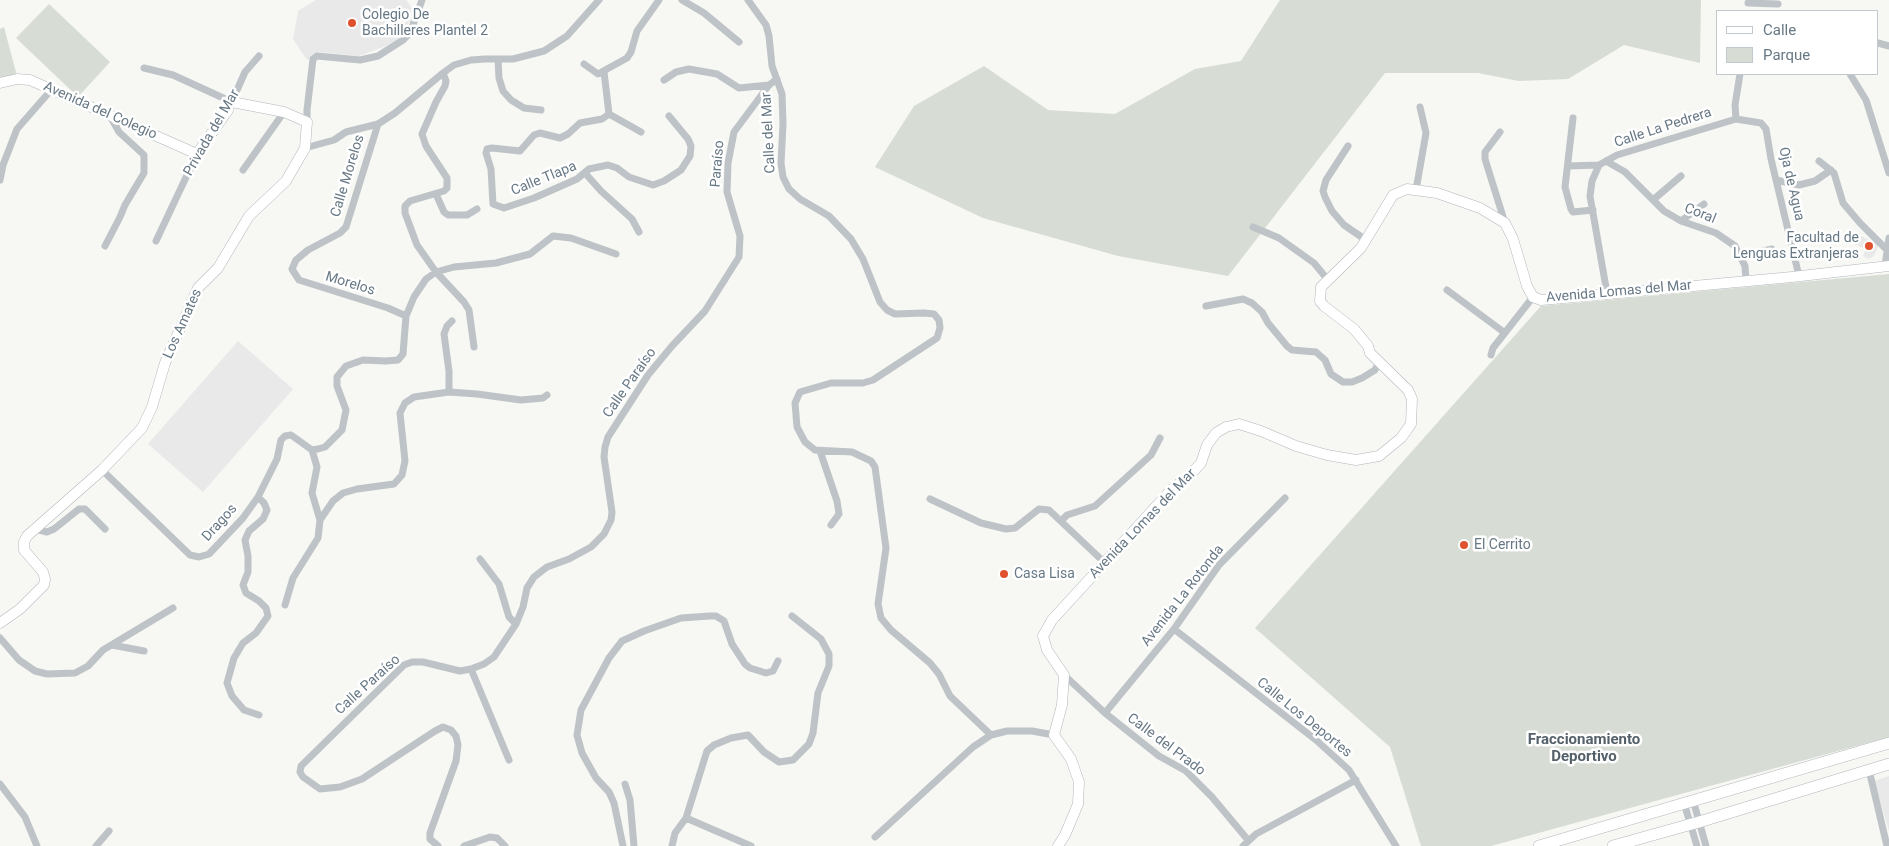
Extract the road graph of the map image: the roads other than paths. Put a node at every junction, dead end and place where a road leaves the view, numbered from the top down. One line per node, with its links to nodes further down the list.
1 (422, 0): 31 (street, Los Amates)
2 (599, 0): 10 (street)
3 (659, 0): 13 (street)
4 (682, 0): 8 (street)
5 (748, 0): 17 (street, Calle del Mar)
6 (1748, 1): 7 (street)
7 (1778, 4)
8 (739, 42)
9 (259, 56): 22 (street, Privada del Mar)
10 (498, 59): 14 (street); 24 (street)
11 (584, 64): 13 (street)
12 (144, 68): 22 (street)
13 (602, 72): 26 (street)
14 (443, 73): 32 (street); 49 (street)
15 (1740, 75): 30 (street)
16 (1851, 75): 44 (street)
17 (777, 79): 20 (street, Paraíso); 87 (street, Calle del Mar)
18 (664, 80): 20 (street)
19 (0, 83): 21 (main road, Avenida del Colegio)
20 (769, 85): 58 (street, Paraíso)
21 (52, 88): 27 (main road, Avenida del Colegio); 46 (street)
22 (230, 106): 25 (main road); 37 (main road, Privada del Mar)
23 (1420, 107): 48 (street)
24 (541, 110)
25 (284, 112): 31 (main road); 41 (street)
26 (609, 114): 33 (street); 43 (street, Calle Tlapa)
27 (110, 116): 37 (main road, Avenida del Colegio); 62 (street)
28 (670, 116): 43 (street)
29 (1573, 118): 40 (street)
30 (1736, 119): 39 (street, Calle La Pedrera); 47 (street, Oja de Agua)
31 (308, 122): 36 (main road, Los Amates)
32 (378, 124): 36 (street); 68 (street, Calle Morelos)
33 (641, 132)
34 (1500, 132): 55 (street)
35 (1348, 146): 60 (street)
36 (305, 148): 88 (main road, Los Amates)
37 (197, 154): 61 (street, Privada del Mar)
38 (1819, 161): 42 (street)
39 (1602, 163): 40 (street); 50 (street, Coral); 53 (street)
40 (1568, 166): 53 (street)
41 (243, 170)
42 (1831, 170): 47 (street); 64 (street)
43 (584, 173): 57 (street, Calle Tlapa)
44 (1889, 173)
45 (1681, 176): 50 (street)
46 (0, 180)
47 (1776, 180): 70 (street, Oja de Agua)
48 (1416, 190): 55 (main road, Avenida Lomas del Mar); 60 (main road, Avenida Lomas del Mar)
49 (436, 194): 52 (street); 69 (street)
50 (1653, 200): 54 (street, Coral)
51 (1704, 204): 54 (street)
52 (477, 209)
53 (1593, 210): 74 (street)
54 (1681, 221): 66 (street, Coral)
55 (1505, 222): 75 (main road, Avenida Lomas del Mar)
56 (1253, 227): 71 (street)
57 (639, 232)
58 (740, 236): 103 (street, Calle Paraíso)
59 (1889, 238): 64 (street)
60 (1366, 240): 71 (main road, Avenida Lomas del Mar)
61 (156, 241)
62 (105, 246)
63 (1772, 249): 66 (street)
64 (1887, 250): 67 (street)
65 (616, 254): 69 (street)
66 (1741, 256): 72 (street)
67 (1887, 266): 70 (main road, Avenida Lomas del Mar)
68 (292, 269): 77 (street, Morelos)
69 (436, 272): 77 (street); 80 (street)
70 (1800, 276): 72 (main road, Avenida Lomas del Mar)
71 (1328, 280): 82 (main road, Avenida Lomas del Mar)
72 (1746, 281): 74 (main road, Avenida Lomas del Mar)
73 (1447, 290): 79 (street)
74 (1606, 294): 75 (main road, Avenida Lomas del Mar)
75 (1533, 297): 79 (street)
76 (1206, 306): 82 (street)
77 (406, 316): 86 (street)
78 (452, 321): 83 (street)
79 (1504, 333): 81 (street)
80 (474, 347)
81 (1490, 355)
82 (1379, 362): 98 (main road, Avenida Lomas del Mar)
83 (449, 392): 84 (street); 92 (street)
84 (547, 395)
85 (1160, 438): 93 (street)
86 (312, 450): 89 (street, Dragos); 92 (street)
87 (820, 451): 94 (street); 114 (street)
88 (102, 470): 89 (street, Dragos); 95 (main road, Los Amates)
89 (258, 497): 112 (street)
90 (1285, 498): 104 (street, Avenida La Rotonda)
91 (930, 499): 93 (street)
92 (320, 520): 99 (street)
93 (1061, 521): 98 (street)
94 (831, 525)
95 (36, 529): 96 (street); 102 (main road, Los Amates)
96 (105, 529)
97 (480, 559): 103 (street)
98 (1104, 563): 110 (main road, Avenida Lomas del Mar)
99 (285, 605)
100 (174, 608): 106 (street)
101 (792, 616): 123 (street)
102 (0, 624)
103 (516, 624): 109 (street, Calle Paraíso)
104 (1174, 629): 111 (street, Avenida La Rotonda); 119 (street, Calle Los Deportes)
105 (0, 638): 106 (street)
106 (112, 645): 107 (street)
107 (144, 651)
108 (778, 661): 133 (street)
109 (471, 669): 116 (street); 130 (street, Calle Paraíso)
110 (1064, 675): 111 (street, Calle del Prado); 113 (main road)
111 (1105, 713): 127 (street, Calle del Prado)
112 (259, 715)
113 (1054, 735): 114 (street); 137 (main road)
114 (991, 736): 126 (street)
115 (1889, 743): 122 (main road)
116 (509, 760)
117 (1889, 764): 118 (main road)
118 (1869, 770): 124 (main road); 143 (street)
119 (1356, 780): 127 (street, Calle del Prado); 138 (street, Calle Los Deportes)
120 (0, 784): 128 (street)
121 (624, 784): 134 (street)
122 (1689, 801): 124 (street); 139 (main road)
123 (686, 818): 135 (street); 136 (street)
124 (1695, 823): 140 (main road); 141 (street); 142 (street)
125 (109, 831): 129 (street)
126 (875, 837)
127 (1245, 843)
128 (37, 846)
129 (96, 846)
130 (438, 846)
131 (464, 846): 132 (street)
132 (505, 846)
133 (623, 846)
134 (634, 846)
135 (672, 846)
136 (750, 846)
137 (1058, 846)
138 (1396, 846)
139 (1539, 846)
140 (1613, 846)
141 (1697, 846)
142 (1706, 846)
143 (1888, 846)

